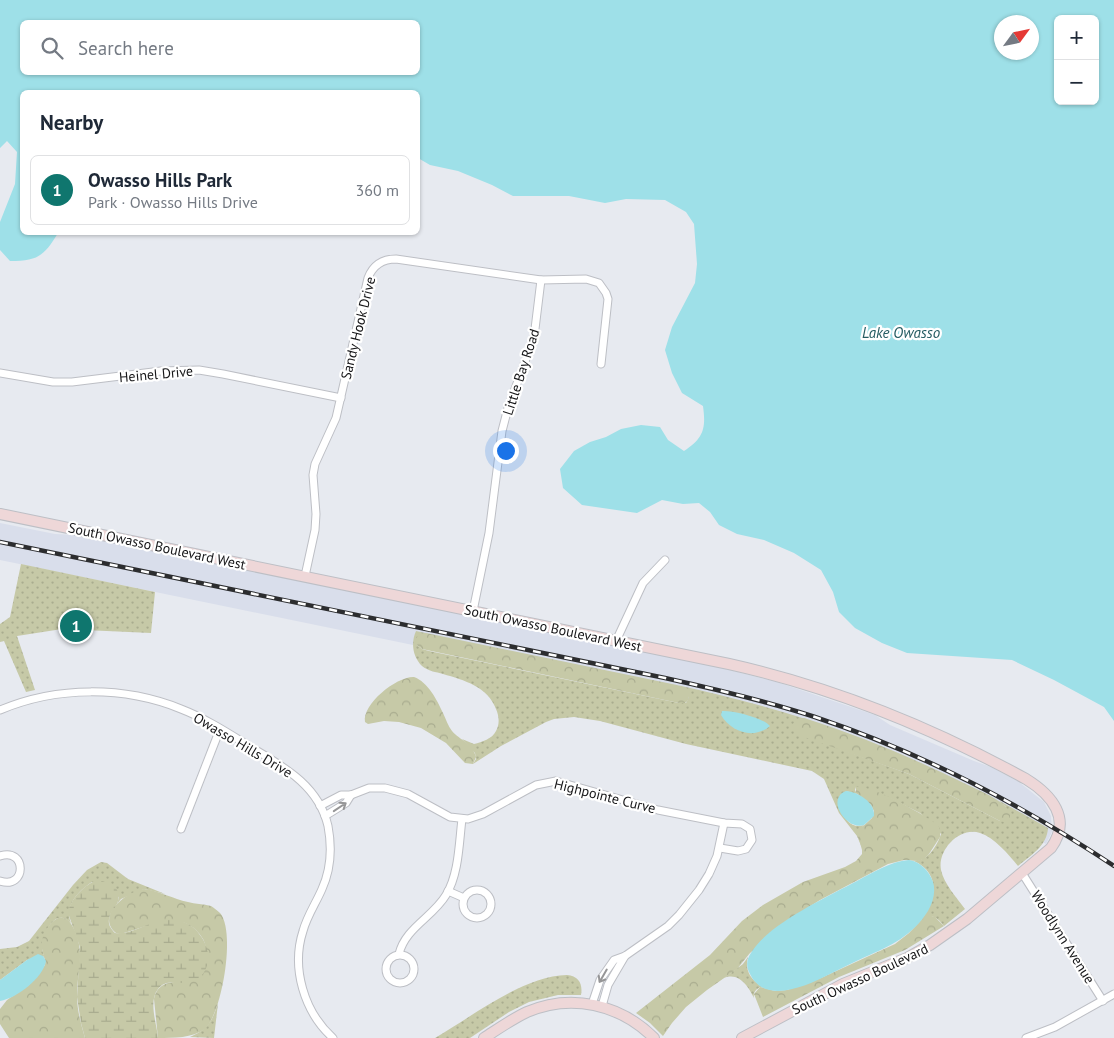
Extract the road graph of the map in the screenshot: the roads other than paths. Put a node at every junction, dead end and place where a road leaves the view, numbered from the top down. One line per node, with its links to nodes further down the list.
1 (541, 280): 2 (street, Sandy Hook Drive); 4 (street, Sandy Hook Drive); 8 (street, Little Bay Road)
2 (601, 364)
3 (0, 373): 4 (street, Heinel Drive)
4 (341, 398): 7 (street, Sandy Hook Drive)
5 (0, 514): 7 (street, South Owasso Boulevard West)
6 (665, 560): 9 (street)
7 (305, 576): 8 (street, South Owasso Boulevard West)
8 (473, 611): 9 (street, South Owasso Boulevard West)
9 (616, 641): 18 (street, South Owasso Boulevard West)
10 (0, 710): 11 (street, Owasso Hills Drive)
11 (220, 729): 13 (street, Owasso Hills Drive); 17 (street)
12 (351, 795): 13 (street); 14 (street, one-way to 12); 15 (street)
13 (320, 806): 14 (street, Owasso Hills Drive)
14 (325, 816): 30 (street, Owasso Hills Drive)
15 (462, 819): 16 (street, Highpointe Curve); 23 (street)
16 (724, 823): 19 (street); 19 (street, Highpointe Curve)
17 (182, 829)
18 (1059, 831): 21 (street, South Owasso Boulevard)
19 (720, 848): 26 (street)
20 (0, 855): 22 (street)
21 (1022, 873): 28 (street, Woodlynn Avenue); 33 (street, South Owasso Boulevard)
22 (0, 881)
23 (448, 891): 24 (street); 25 (street)
24 (464, 898): 24 (street)
25 (399, 954): 25 (street)
26 (625, 956): 29 (street); 29 (street, one-way to 29)
27 (1114, 994): 28 (street)
28 (1103, 1001): 34 (street)
29 (597, 1005): 31 (street); 32 (street)
30 (331, 1038)
31 (484, 1038)
32 (654, 1038)
33 (742, 1038)
34 (1026, 1038)

